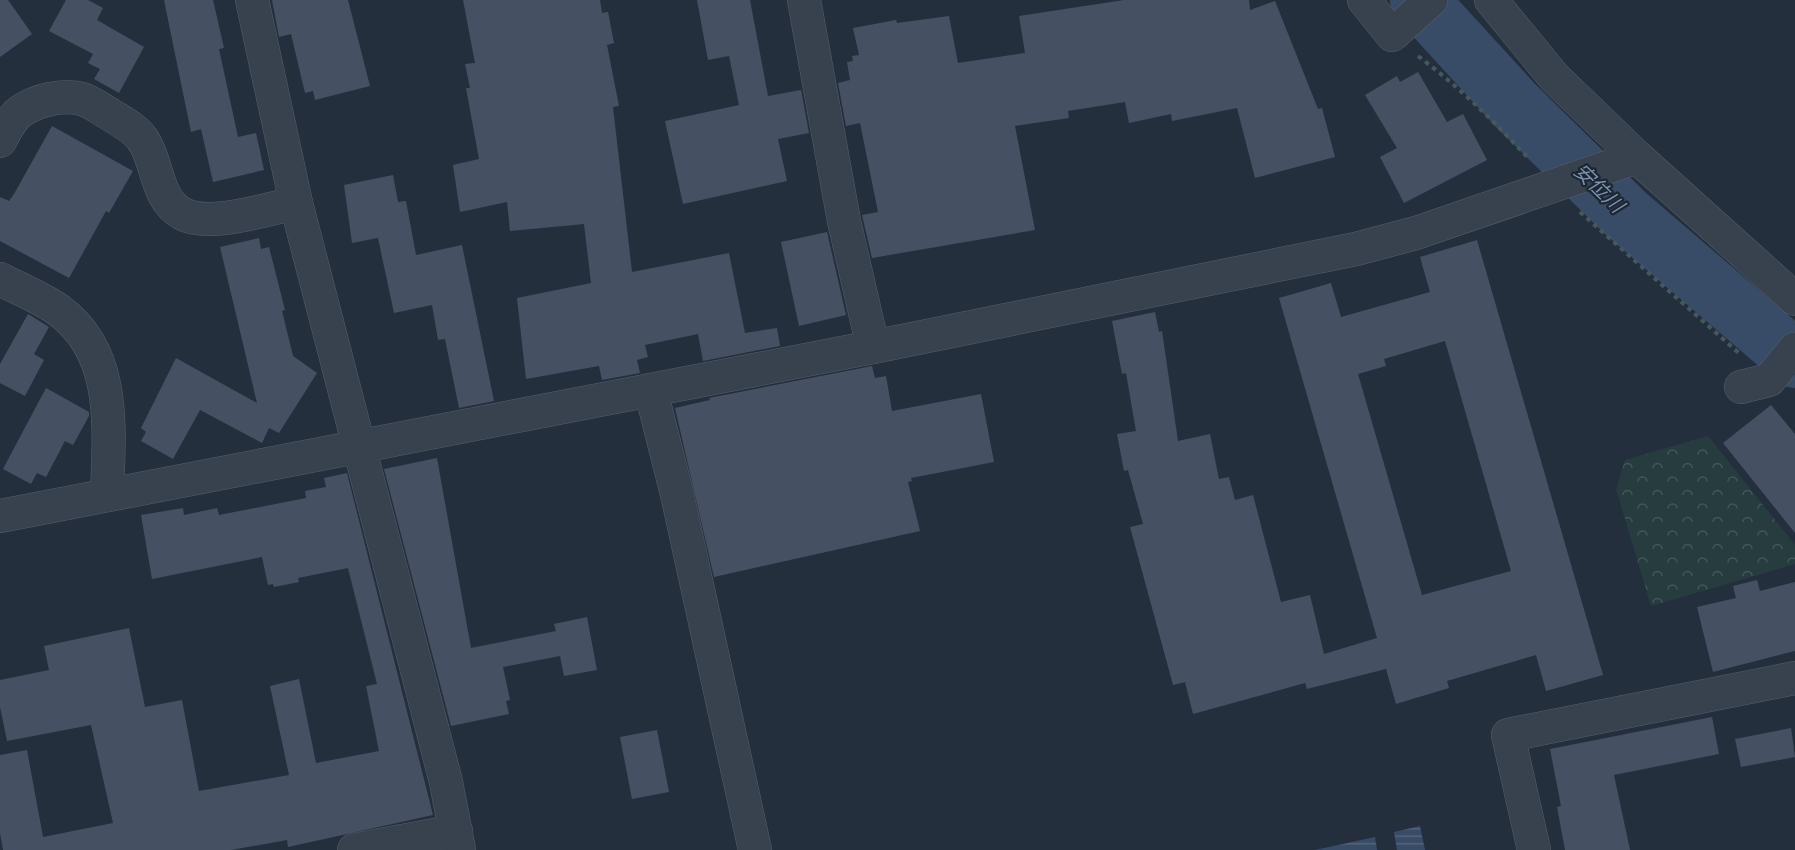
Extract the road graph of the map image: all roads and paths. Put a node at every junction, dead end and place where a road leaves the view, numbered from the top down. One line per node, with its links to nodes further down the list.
1 (252, 0): 10 (street)
2 (804, 0): 13 (street)
3 (1364, 0): 6 (street)
4 (1431, 0): 6 (street)
5 (1491, 0): 8 (street)
6 (1400, 28): 9 (path)
7 (0, 141): 10 (street)
8 (1625, 160): 9 (street); 12 (street)
9 (1556, 184): 13 (street); 15 (path)
10 (296, 204): 17 (street)
11 (0, 279): 18 (street)
12 (1790, 285)
13 (873, 347): 16 (street)
14 (1795, 349): 15 (street)
15 (1761, 381)
16 (651, 390): 17 (street); 23 (street)
17 (359, 448): 18 (street); 21 (street)
18 (107, 495): 19 (street)
19 (0, 516)
20 (1795, 678): 24 (street)
21 (457, 840): 22 (street)
22 (354, 850)
23 (754, 850)
24 (1534, 850)

